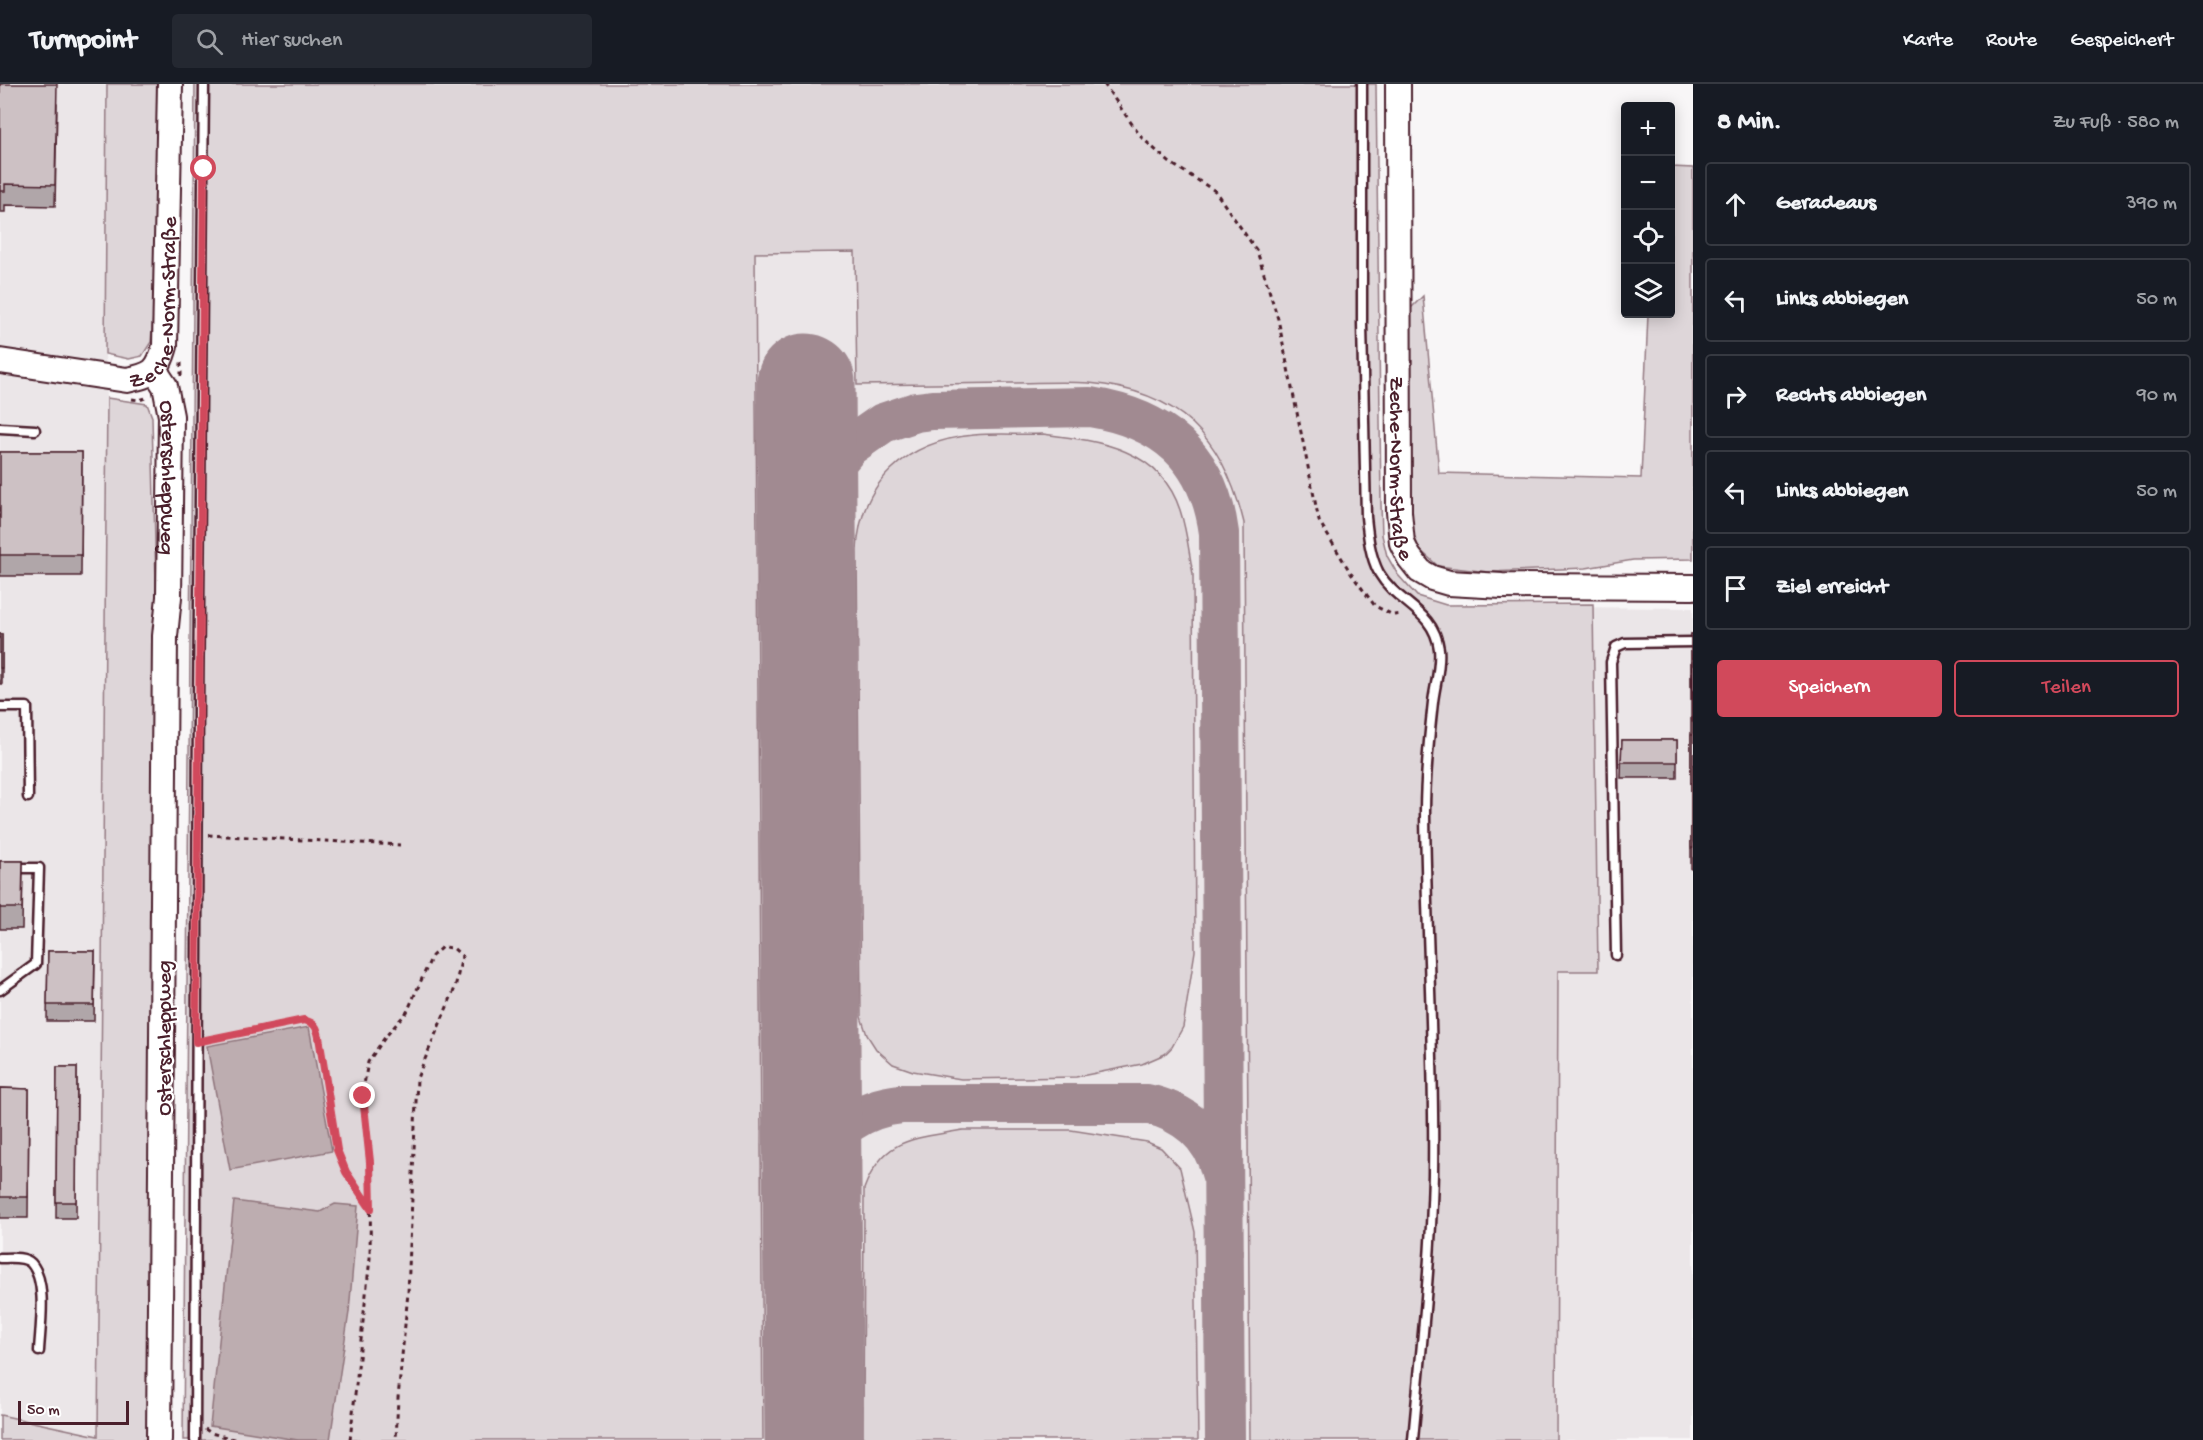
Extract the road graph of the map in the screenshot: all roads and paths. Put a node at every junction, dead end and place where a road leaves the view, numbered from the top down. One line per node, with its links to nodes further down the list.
1 (170, 84): 7 (main road, Zeche-Norm-Straße)
2 (204, 84): 15 (lane)
3 (1104, 84): 11 (path)
4 (1362, 84): 11 (lane)
5 (1398, 84): 10 (main road, Zeche-Norm-Straße)
6 (0, 361): 7 (main road, Zeche-Norm-Straße)
7 (155, 371): 25 (main road, Osterschleppweg)
8 (0, 428): 9 (lane)
9 (35, 430)
10 (1693, 587)
11 (1419, 613): 30 (lane)
12 (1693, 642): 18 (lane)
13 (0, 707): 14 (lane)
14 (28, 797)
15 (198, 835): 16 (path); 20 (lane)
16 (400, 845)
17 (8, 868): 19 (lane)
18 (1616, 955)
19 (0, 990)
20 (196, 1042): 21 (path); 24 (lane)
21 (371, 1209): 28 (path); 29 (path)
22 (0, 1258): 23 (lane)
23 (39, 1351)
24 (195, 1423): 26 (lane); 27 (path)
25 (159, 1440)
26 (195, 1440)
27 (237, 1440)
28 (350, 1440)
29 (396, 1440)
30 (1413, 1440)

